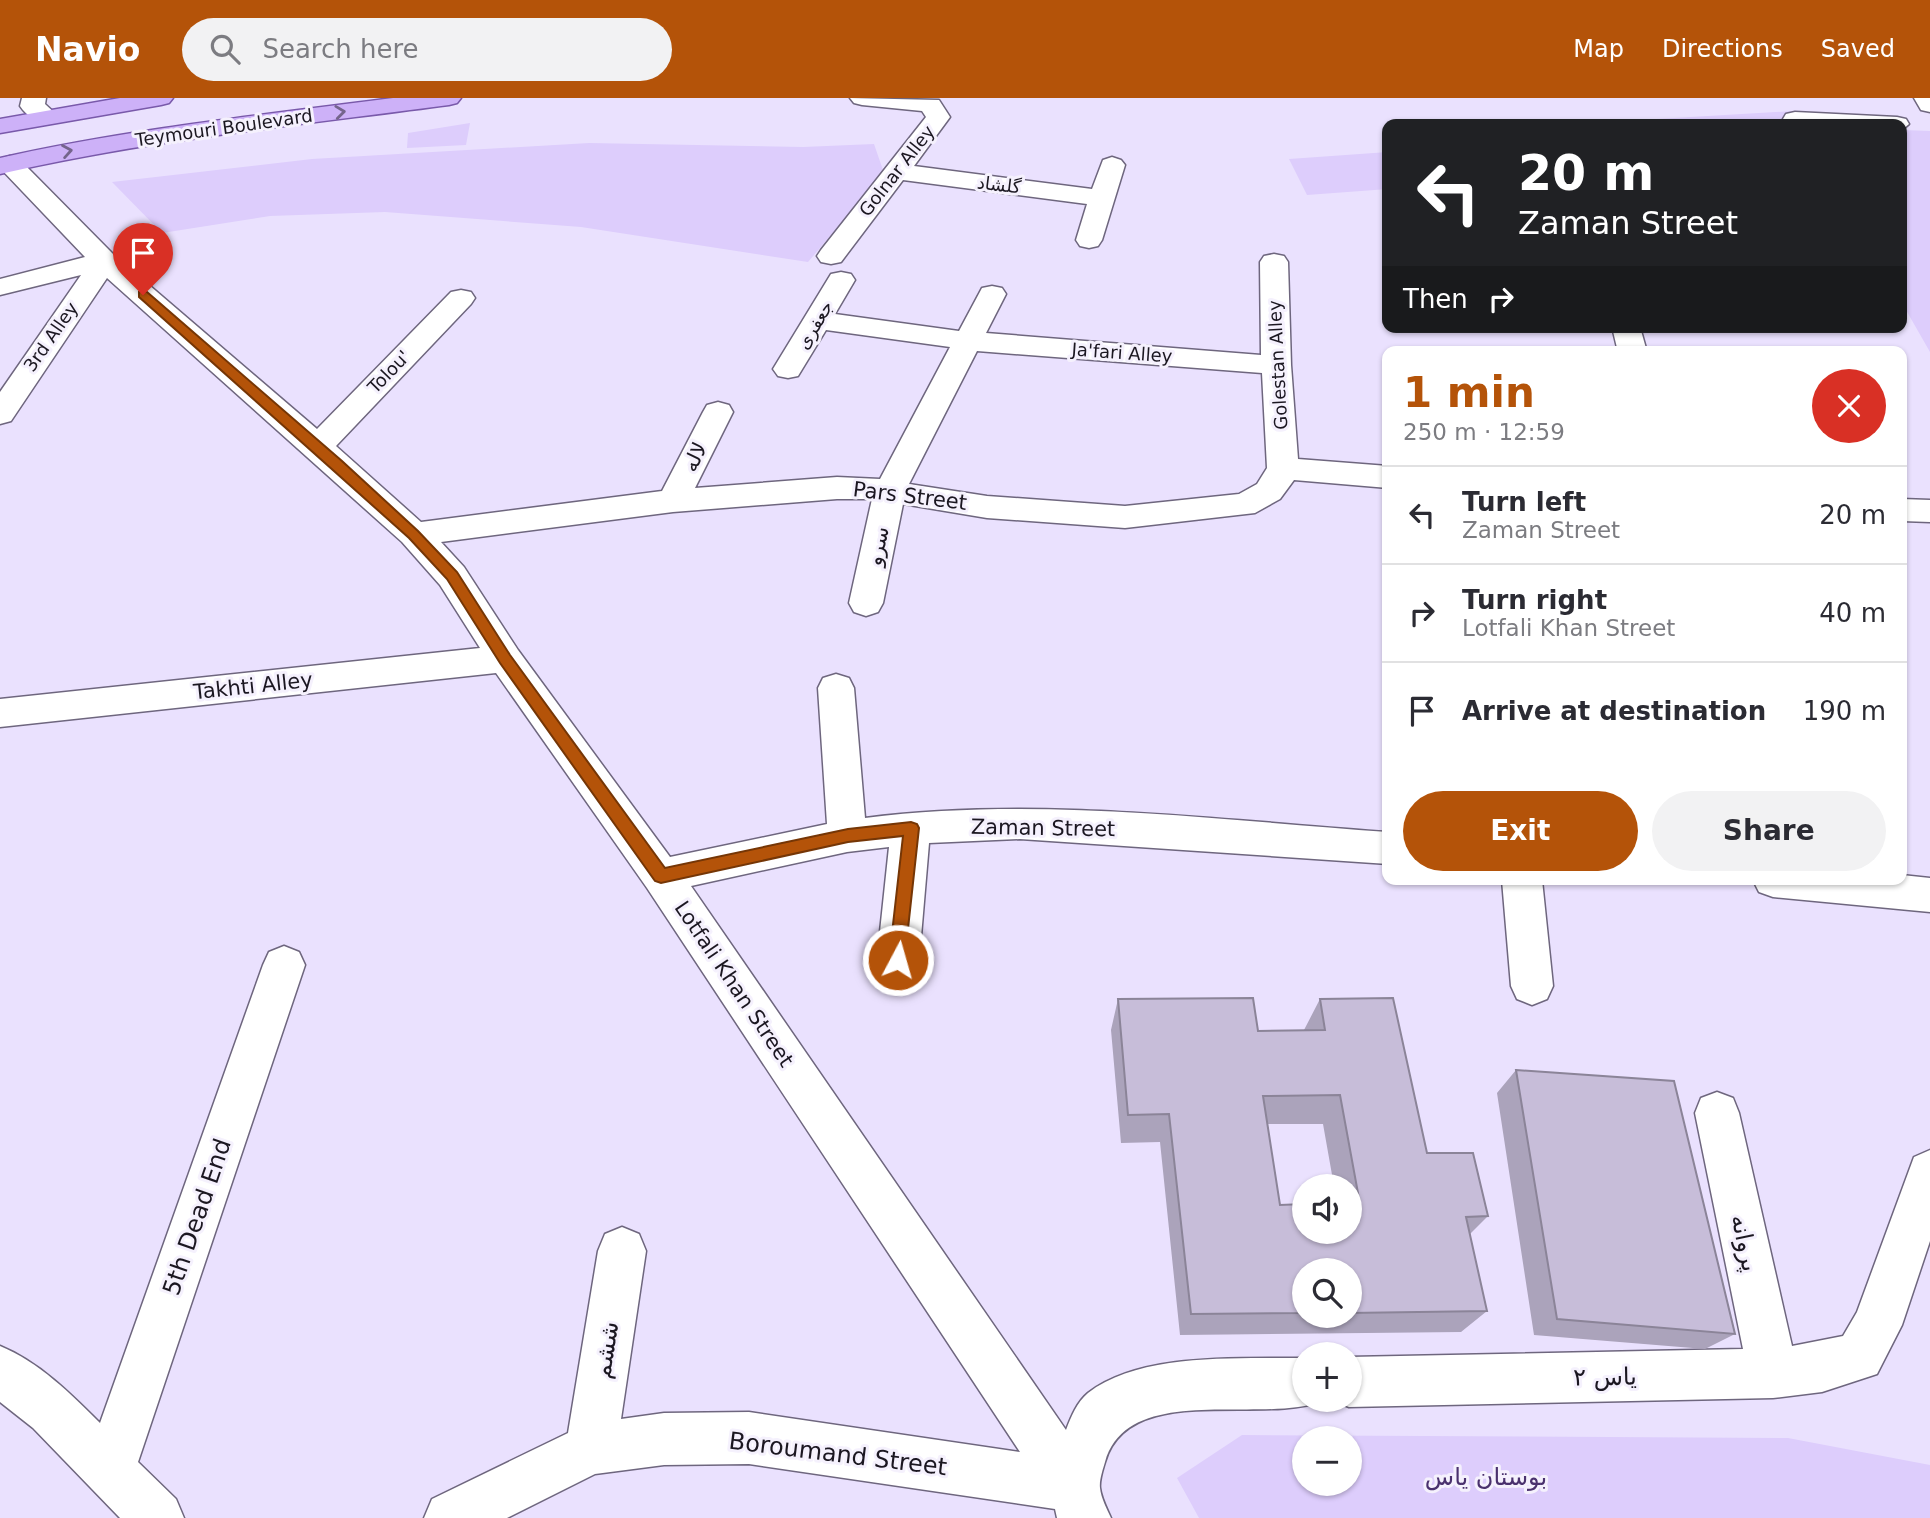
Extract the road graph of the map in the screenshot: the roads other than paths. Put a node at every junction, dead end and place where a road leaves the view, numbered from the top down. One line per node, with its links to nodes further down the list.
1 (161, 98): 5 (main road, Teymouri Boulevard)
2 (449, 98): 10 (main road, Teymouri Boulevard, one-way to 2)
3 (862, 98): 12 (street, Golnar Alley)
4 (1926, 98): 6 (street)
5 (32, 103): 8 (main road, Teymouri Boulevard)
6 (1930, 105)
7 (1907, 125): 9 (street)
8 (0, 126)
9 (1930, 126)
10 (5, 165): 15 (street, Lotfali Khan Street)
11 (1112, 165): 13 (street)
12 (896, 172): 13 (street, گلشاد); 17 (street, Golnar Alley)
13 (1102, 198): 14 (street)
14 (1089, 240)
15 (104, 261): 18 (street); 26 (street, 3rd Alley); 27 (street, Lotfali Khan Street)
16 (1274, 262): 23 (street, Golestan Alley)
17 (836, 268): 21 (street, جعفری)
18 (0, 286)
19 (992, 294): 22 (street)
20 (461, 298): 27 (street, Tolou')
21 (818, 320): 22 (street, Ja'fari Alley); 24 (street, جعفری)
22 (969, 341): 23 (street, Ja'fari Alley); 30 (street)
23 (1276, 365): 28 (street, Golestan Alley)
24 (788, 369)
25 (718, 412): 31 (street, لاله)
26 (0, 414)
27 (318, 447): 34 (street, Lotfali Khan Street)
28 (1283, 468): 29 (street); 30 (street, Pars Street)
29 (1382, 476)
30 (890, 490): 31 (street, Pars Street); 35 (street, سرو)
31 (673, 502): 34 (street, Pars Street)
32 (1907, 510): 33 (street)
33 (1930, 511)
34 (414, 534): 36 (street, Lotfali Khan Street)
35 (866, 603)
36 (505, 659): 38 (street, Takhti Alley); 42 (street, Lotfali Khan Street)
37 (835, 688): 40 (street)
38 (0, 713)
39 (911, 828): 40 (street, Zaman Street); 41 (street, Zaman Street); 46 (street)
40 (848, 836): 42 (street, Zaman Street)
41 (1382, 848)
42 (661, 876): 58 (street, Lotfali Khan Street)
43 (1522, 885): 48 (street)
44 (1825, 885): 45 (street)
45 (1930, 895)
46 (898, 960)
47 (284, 965): 57 (street, 5th Dead End)
48 (1532, 986)
49 (1717, 1113): 53 (street, پروانه)
50 (1930, 1173): 53 (street, یاس ۲)
51 (622, 1251): 56 (street, ششم)
52 (0, 1371): 57 (street)
53 (1773, 1373): 54 (street, یاس ۲)
54 (1362, 1382)
55 (1292, 1383): 58 (street)
56 (591, 1449): 58 (street, Boroumand Street); 60 (street, Boroumand Street)
57 (110, 1469): 59 (street)
58 (1079, 1502)
59 (158, 1518)
60 (451, 1518)

